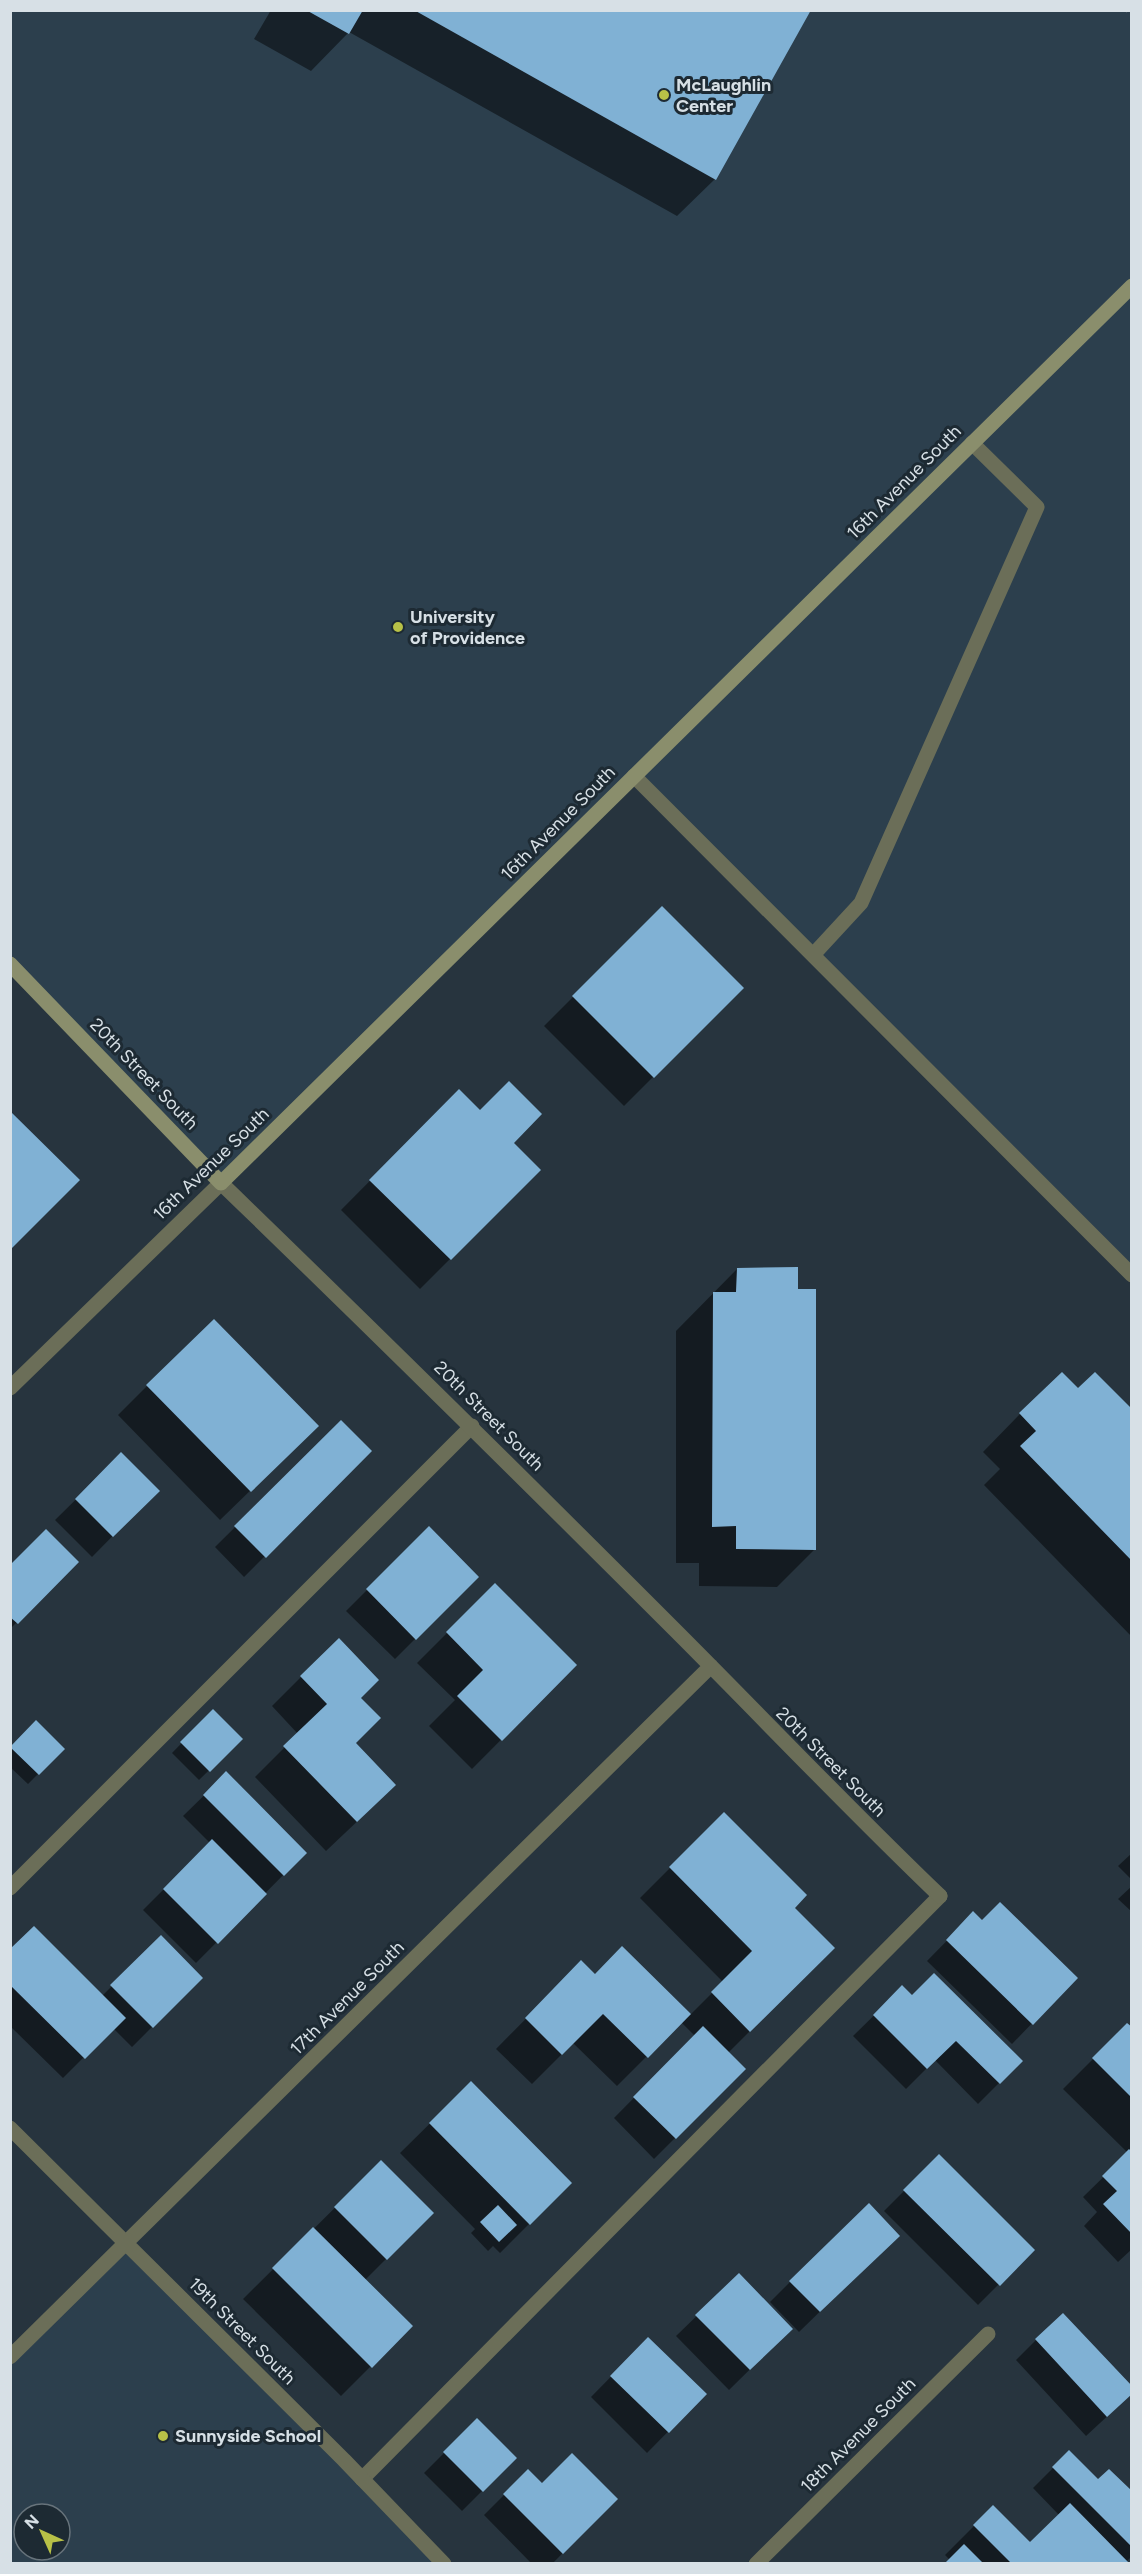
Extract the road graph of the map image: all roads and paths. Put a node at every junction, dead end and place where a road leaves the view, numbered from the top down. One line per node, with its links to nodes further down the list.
1 (1127, 10): 2 (path)
2 (1131, 15)
3 (1131, 286): 4 (street, 16th Avenue South)
4 (972, 443): 5 (street, 16th Avenue South); 6 (street)
5 (634, 776): 6 (street); 8 (street, 16th Avenue South)
6 (813, 955): 9 (street)
7 (10, 964): 8 (street, 20th Street South)
8 (221, 1183): 10 (street, 16th Avenue South); 11 (street, 20th Street South)
9 (1131, 1275)
10 (10, 1388)
11 (472, 1426): 12 (street, 20th Street South); 13 (street)
12 (711, 1666): 15 (street, 17th Avenue South); 18 (street, 20th Street South)
13 (10, 1888)
14 (10, 2128): 15 (street, 19th Street South)
15 (127, 2243): 17 (street, 17th Avenue South); 18 (street, 19th Street South)
16 (988, 2334): 20 (street, 18th Avenue South)
17 (10, 2357)
18 (362, 2479): 19 (street, 19th Street South)
19 (444, 2564)
20 (756, 2564)

